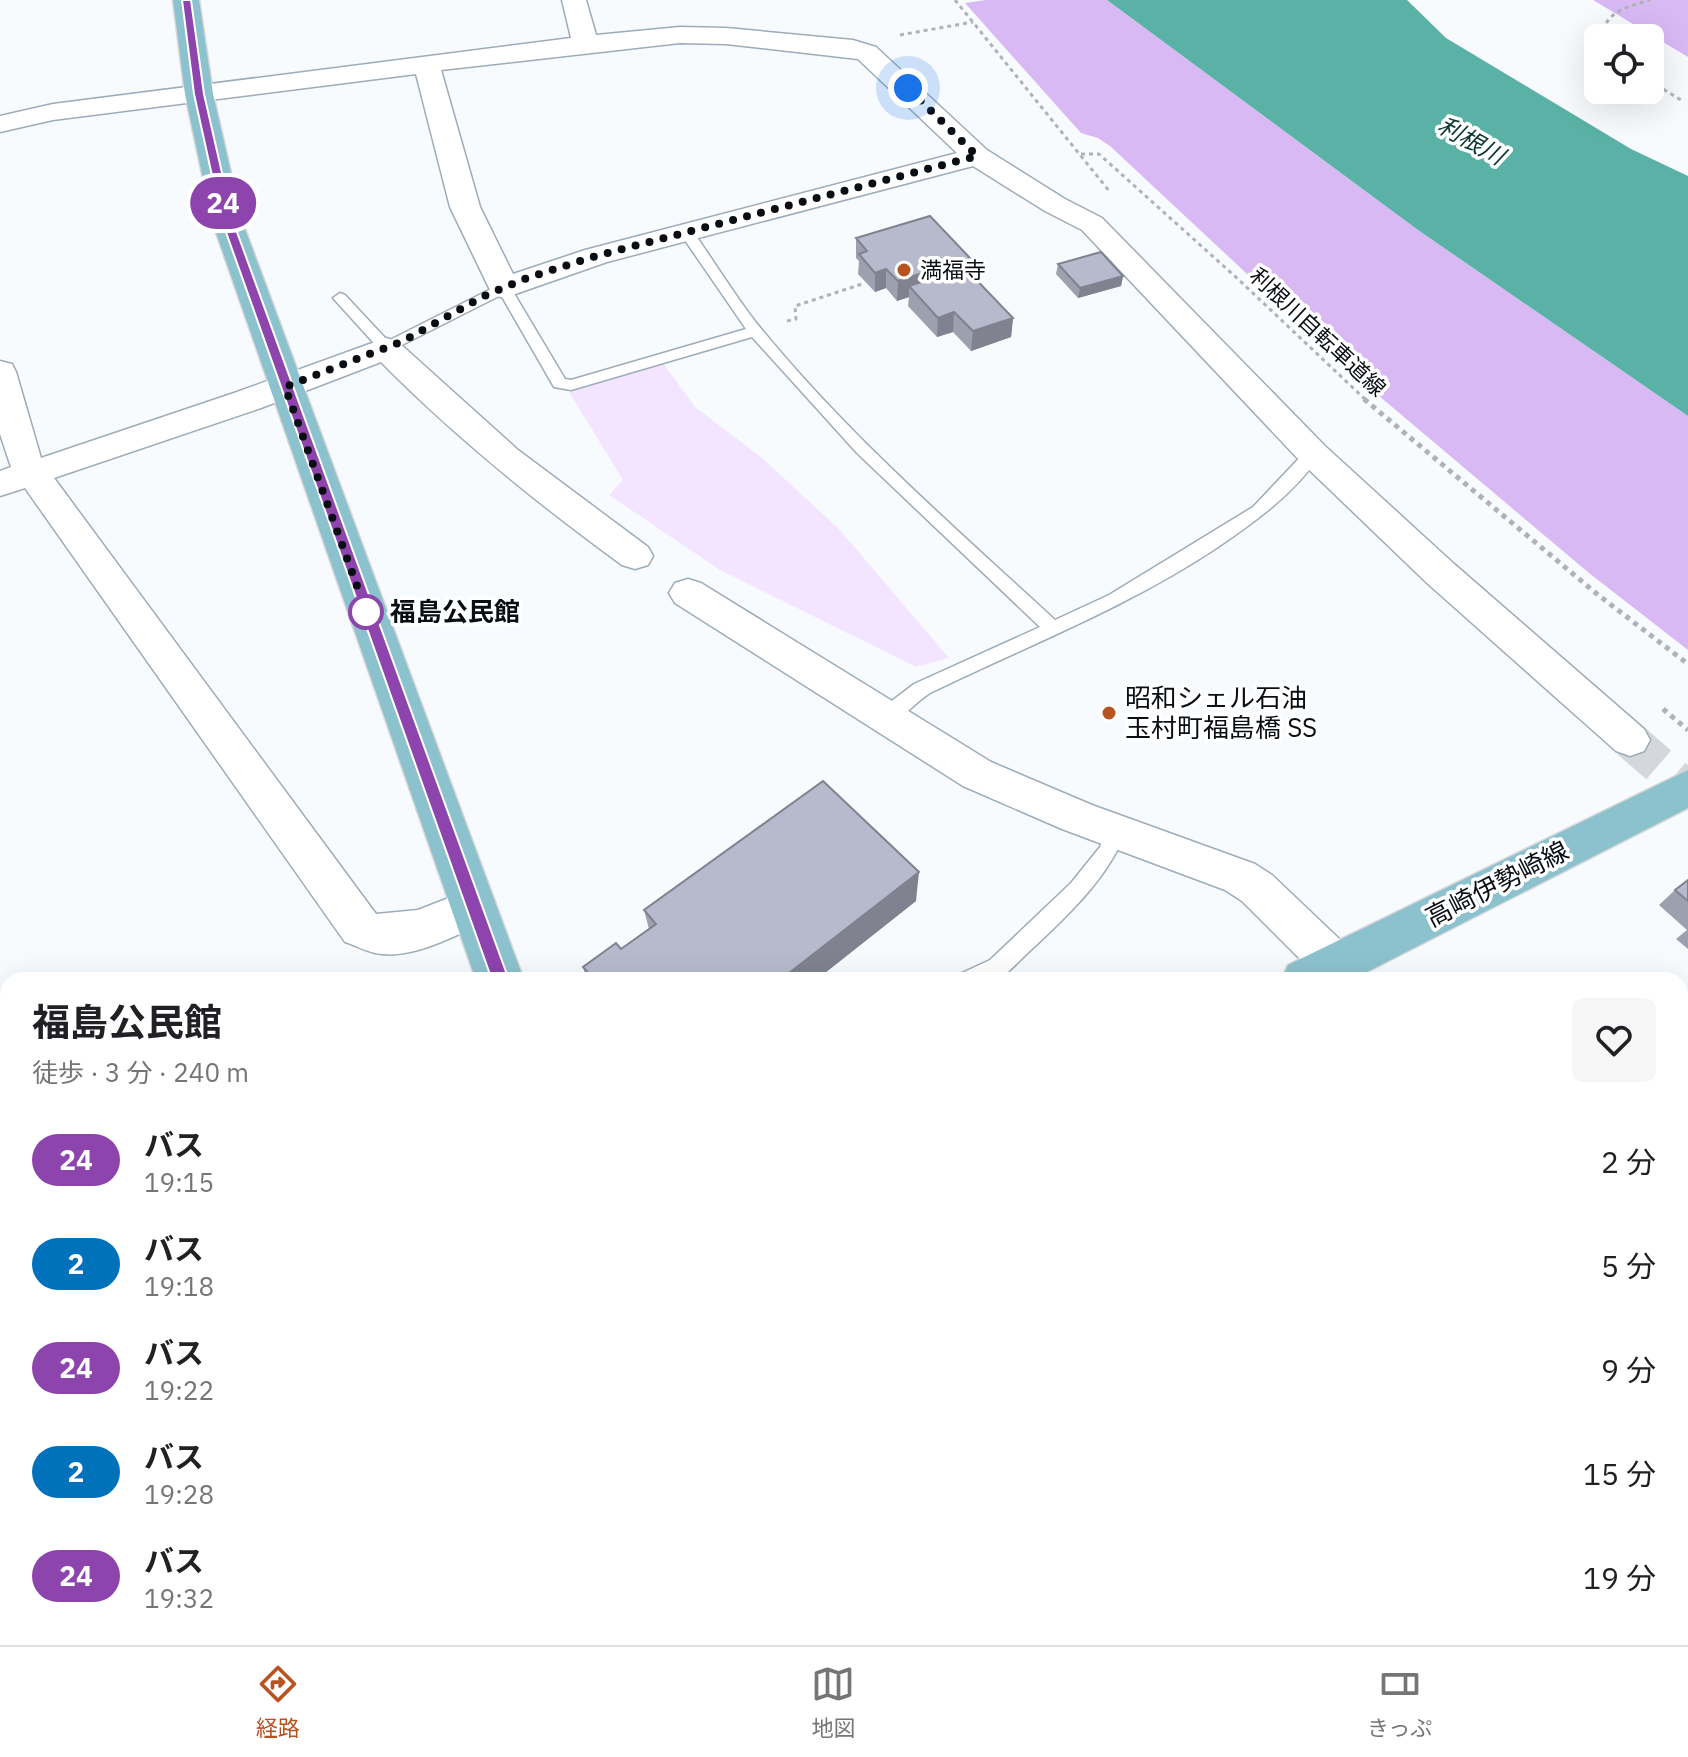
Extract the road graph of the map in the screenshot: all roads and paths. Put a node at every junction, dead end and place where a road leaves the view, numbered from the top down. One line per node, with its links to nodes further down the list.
1 (186, 0): 11 (main road)
2 (574, 0): 7 (street)
3 (955, 0): 5 (path, 利根川自転車道線)
4 (1650, 0): 6 (path)
5 (974, 21): 8 (path); 14 (path, 利根川自転車道線)
6 (1606, 24)
7 (585, 44): 8 (street); 9 (street)
8 (853, 48): 15 (street)
9 (427, 66): 11 (street); 19 (street)
10 (1664, 90): 12 (path)
11 (199, 94): 13 (street); 24 (main road)
12 (1681, 100)
13 (0, 124)
14 (1081, 154): 16 (path); 30 (path, 利根川自転車道線)
15 (977, 156): 17 (street); 25 (street)
16 (1119, 202)
17 (687, 233): 19 (street); 21 (lane)
18 (865, 283): 21 (path)
19 (504, 288): 21 (lane); 22 (lane)
20 (340, 298): 22 (lane)
21 (755, 331): 29 (lane)
22 (386, 348): 24 (street); 27 (street)
23 (0, 372): 26 (street)
24 (285, 387): 26 (street); 37 (main road)
25 (1313, 454): 29 (lane); 34 (street)
26 (16, 478): 37 (street)
27 (635, 556)
28 (688, 593): 32 (street)
29 (1054, 629): 32 (lane)
30 (1688, 664)
31 (1656, 703): 33 (path)
32 (883, 718): 36 (street)
33 (1688, 730)
34 (1630, 740)
35 (1688, 788): 41 (main road, 高崎伊勢崎線)
36 (1116, 831): 39 (lane); 40 (street)
37 (474, 907): 38 (main road)
38 (497, 972)
39 (987, 972)
40 (1320, 972)
41 (1323, 972)

